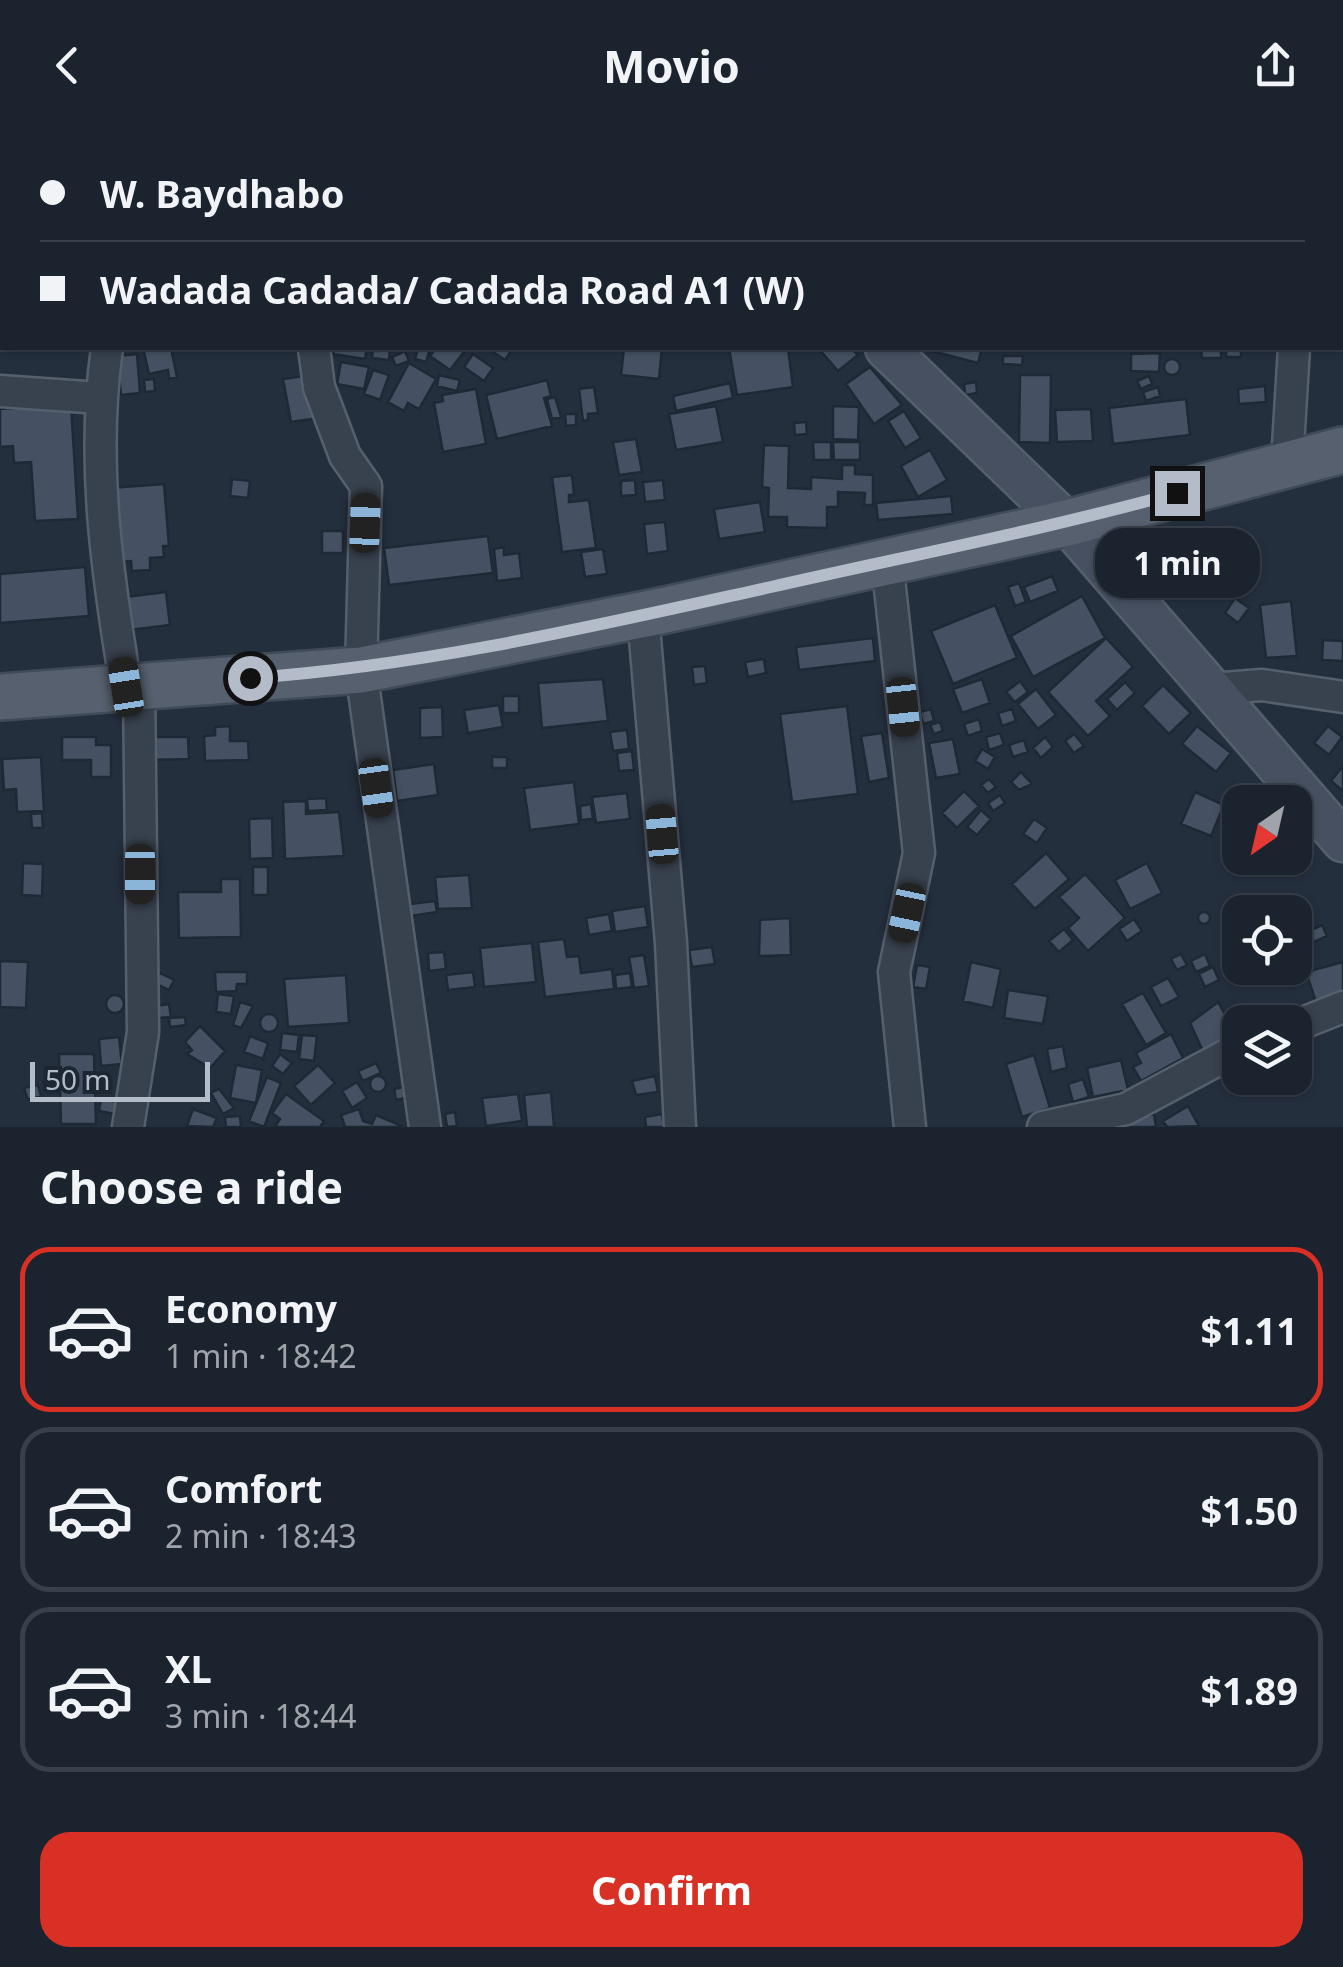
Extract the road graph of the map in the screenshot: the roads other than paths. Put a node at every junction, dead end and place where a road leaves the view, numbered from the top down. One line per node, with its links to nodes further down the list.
1 (108, 350): 6 (street)
2 (314, 350): 12 (street)
3 (888, 350): 9 (street)
4 (1294, 350): 8 (street)
5 (0, 391): 6 (street)
6 (100, 398): 13 (street)
7 (1343, 450): 8 (main road)
8 (1287, 462): 9 (main road)
9 (1067, 524): 10 (main road); 14 (street)
10 (887, 561): 11 (main road); 24 (street)
11 (621, 619): 12 (main road); 23 (street)
12 (360, 670): 13 (main road); 22 (street)
13 (132, 686): 15 (main road); 21 (street)
14 (1211, 689): 16 (street); 17 (street)
15 (0, 697)
16 (1343, 697)
17 (1343, 841)
18 (1343, 1007): 19 (street)
19 (1312, 1019)
20 (1222, 1058): 25 (street)
21 (128, 1127)
22 (425, 1127)
23 (680, 1127)
24 (910, 1127)
25 (1043, 1127)

